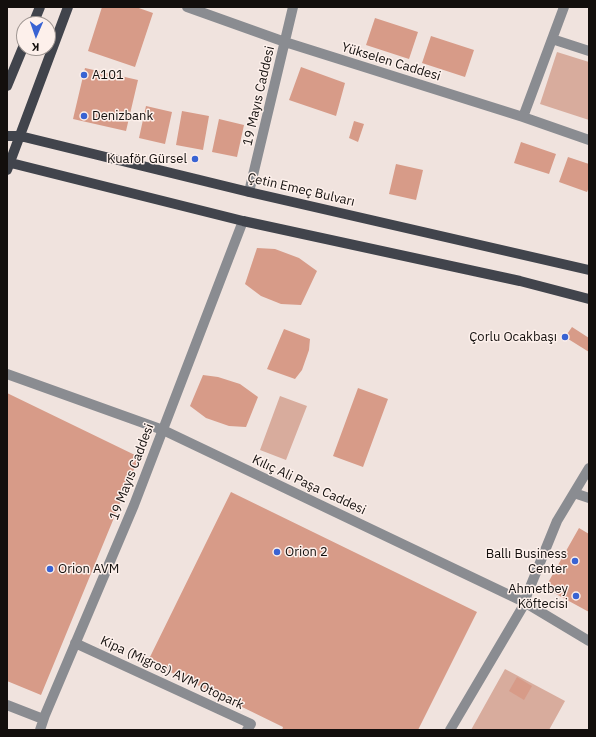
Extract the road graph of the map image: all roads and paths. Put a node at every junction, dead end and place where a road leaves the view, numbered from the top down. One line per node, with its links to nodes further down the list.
1 (68, 7): 12 (main road)
2 (187, 7): 6 (street, Yükselen Caddesi)
3 (292, 7): 6 (street, 19 Mayıs Caddesi)
4 (564, 7): 5 (street)
5 (552, 39): 7 (street); 10 (street)
6 (285, 42): 10 (street, Yükselen Caddesi); 15 (street, 19 Mayıs Caddesi)
7 (589, 51)
8 (19, 56): 9 (main road)
9 (7, 86)
10 (523, 117): 13 (street, Yükselen Caddesi)
11 (7, 136): 12 (main road, Çetin Emeç Bulvarı)
12 (20, 136): 14 (main road); 15 (main road, Çetin Emeç Bulvarı)
13 (589, 140)
14 (8, 165): 16 (main road)
15 (250, 192): 17 (main road, Çetin Emeç Bulvarı)
16 (242, 221): 18 (main road); 20 (street, 19 Mayıs Caddesi)
17 (589, 270)
18 (589, 299)
19 (7, 374): 20 (street, Kılıç Ali Paşa Caddesi)
20 (163, 430): 24 (street, Kılıç Ali Paşa Caddesi); 26 (street, 19 Mayıs Caddesi)
21 (589, 468): 22 (street)
22 (574, 492): 23 (street); 24 (street)
23 (589, 498)
24 (524, 602): 25 (street, Kılıç Ali Paşa Caddesi); 31 (street)
25 (589, 641)
26 (75, 643): 28 (street, 19 Mayıs Caddesi); 30 (street, Kipa (Migros) AVM Otopark)
27 (7, 705): 28 (street)
28 (43, 719): 29 (street, 19 Mayıs Caddesi)
29 (40, 730)
30 (247, 730)
31 (450, 730)

